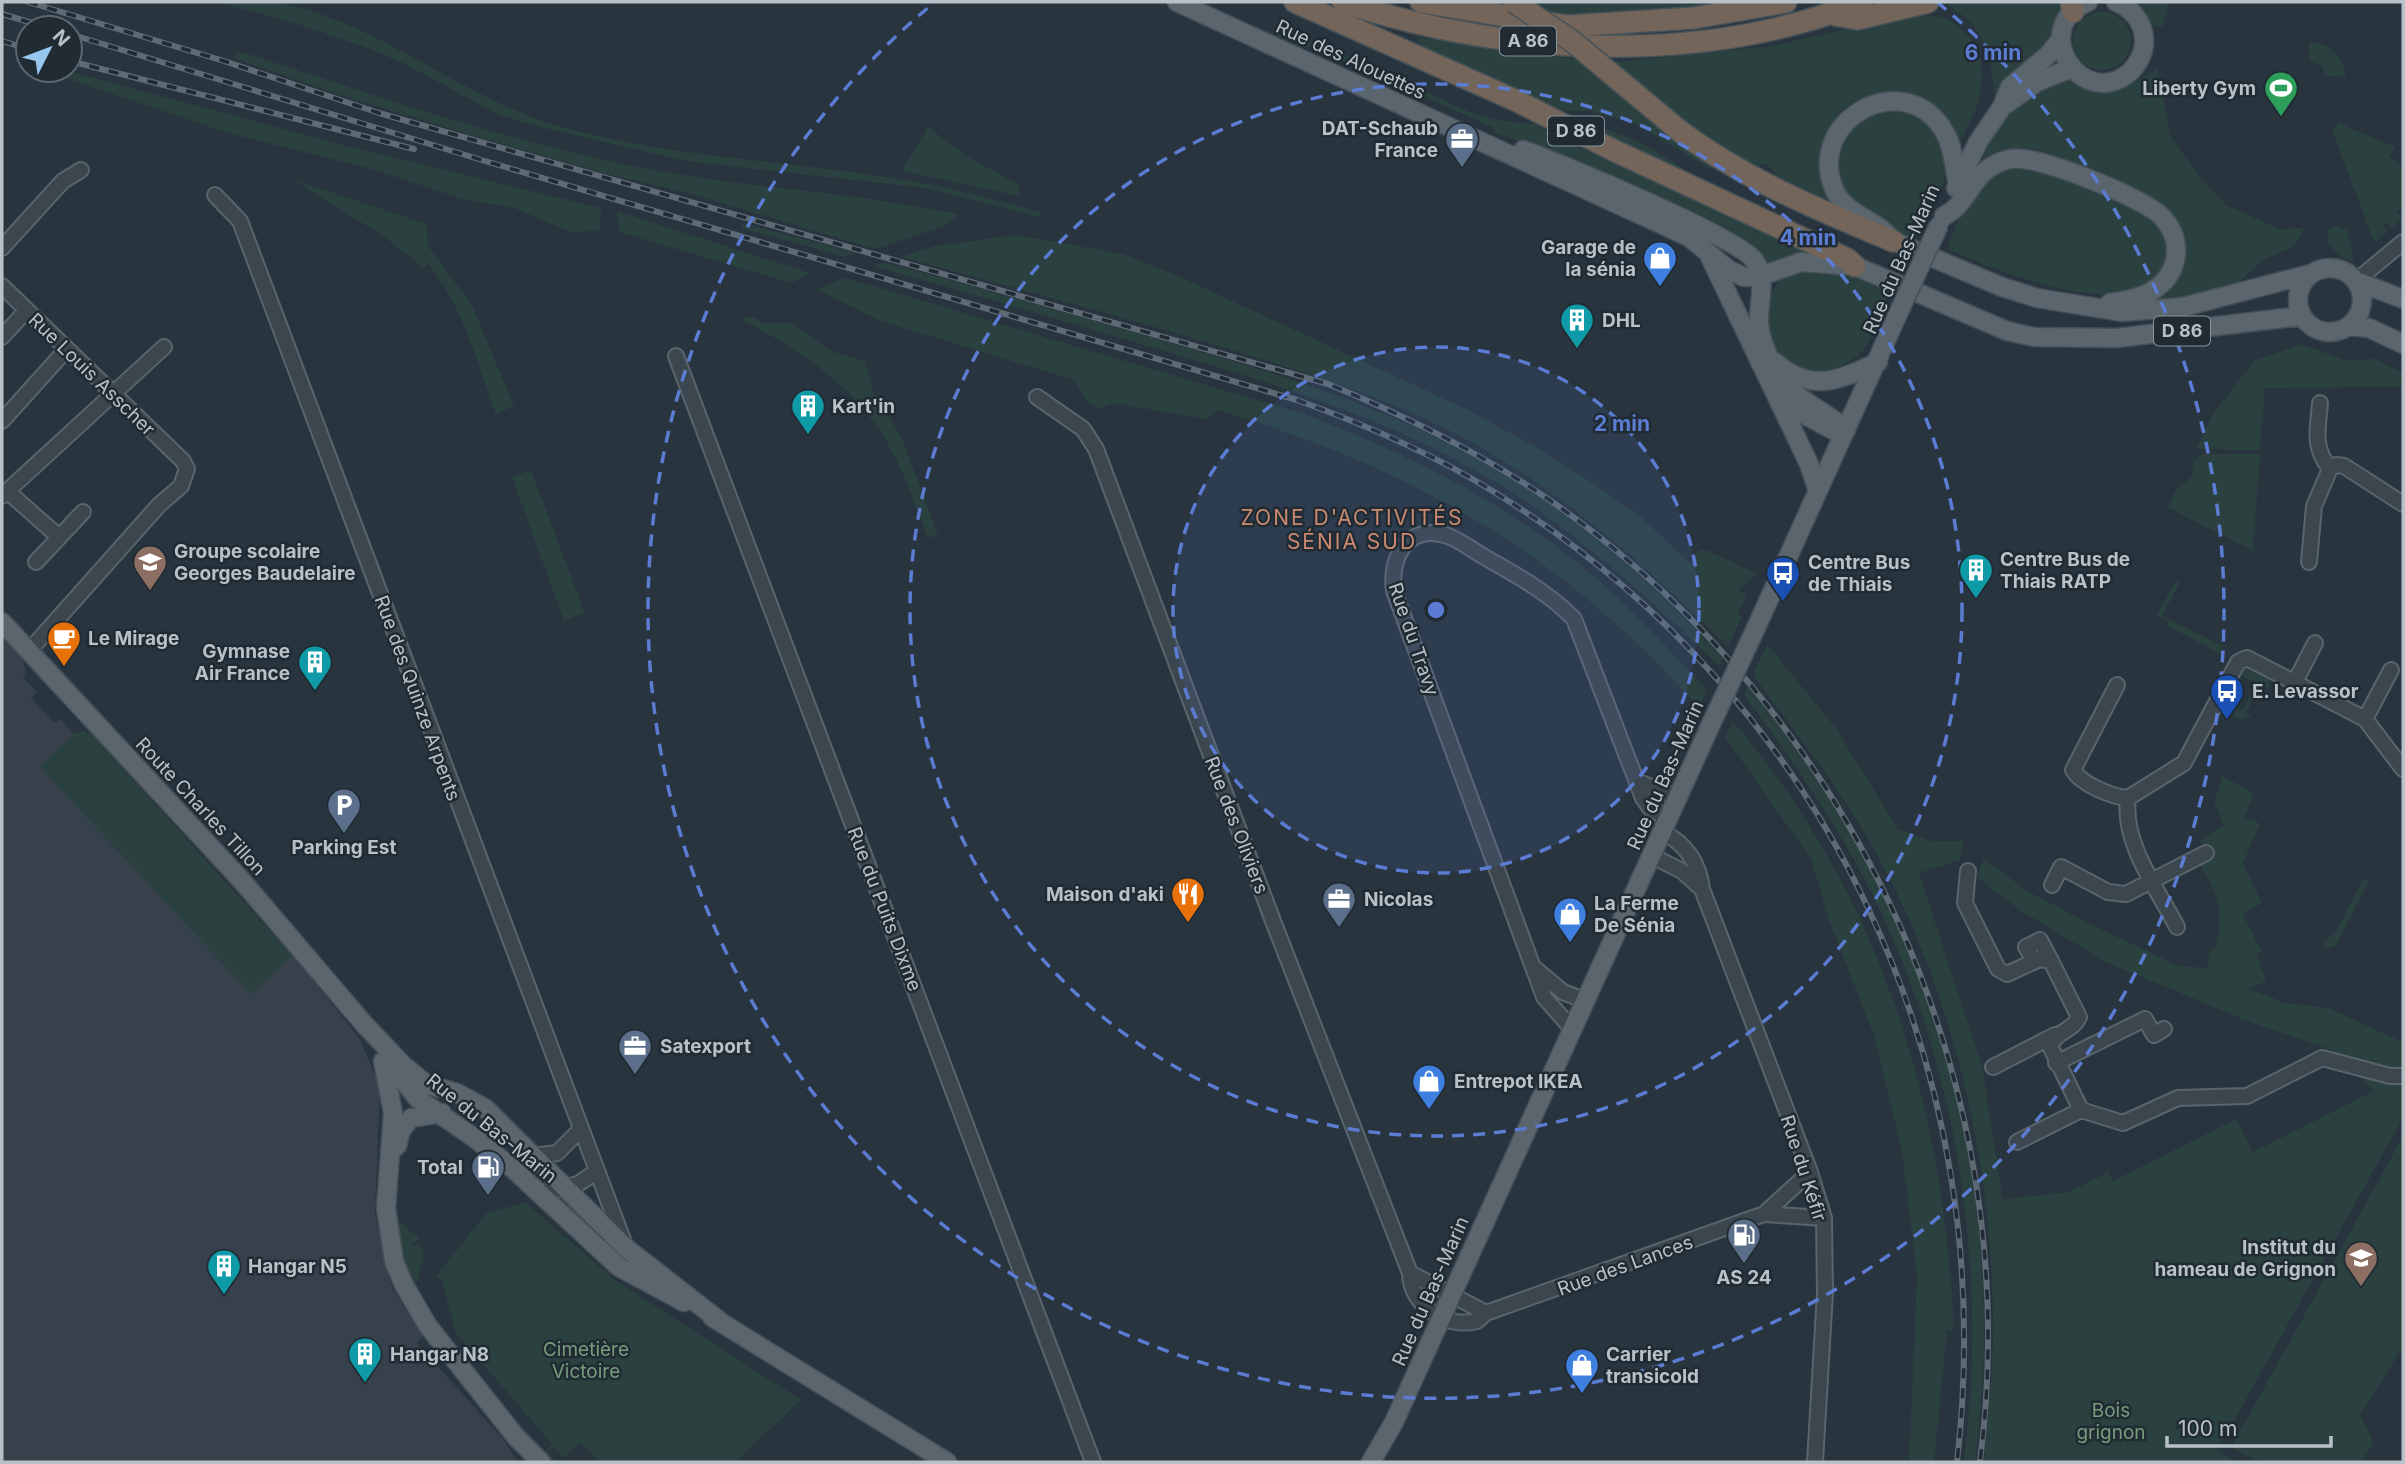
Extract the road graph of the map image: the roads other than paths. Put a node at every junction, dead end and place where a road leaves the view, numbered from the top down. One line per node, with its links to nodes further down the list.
1 (1177, 2): 15 (main road, Rue des Alouettes)
2 (1295, 2): 24 (highway, D 86)
3 (1343, 2): 11 (highway, A 86)
4 (1421, 2): 6 (highway, A 86)
5 (1514, 2): 20 (highway, D 86, bridge)
6 (1786, 2)
7 (1862, 2): 11 (highway, A 86)
8 (1928, 2): 11 (highway)
9 (2116, 2): 13 (main road)
10 (2077, 5): 12 (main road, Rue du Bas-Marin)
11 (1830, 14)
12 (2061, 39): 13 (main road); 14 (main road, Rue du Bas-Marin)
13 (2072, 68): 14 (main road)
14 (2002, 107): 17 (main road, Rue du Bas-Marin)
15 (1470, 137): 23 (main road); 26 (main road)
16 (81, 170): 22 (street)
17 (1958, 185): 19 (main road, Rue du Bas-Marin); 20 (main road)
18 (215, 195): 90 (street, Rue des Quinze Arpents)
19 (1941, 221): 30 (main road); 40 (main road, Rue du Bas-Marin, bridge)
20 (1893, 241): 30 (main road, D 86)
21 (2403, 242): 27 (street)
22 (2, 248)
23 (1709, 254): 26 (main road); 43 (main road)
24 (1855, 266): 26 (main road); 32 (main road, D 86)
25 (2310, 274): 27 (main road, D 86); 30 (main road, D 86); 32 (main road)
26 (1761, 276): 39 (main road)
27 (2356, 281): 29 (main road, D 86); 33 (main road)
28 (2, 286): 31 (street, Rue Louis Asscher)
29 (2403, 299)
30 (2094, 305)
31 (26, 311): 34 (street); 37 (street, Rue Louis Asscher)
32 (2301, 316): 33 (main road)
33 (2349, 326): 35 (main road)
34 (2, 337)
35 (2403, 344)
36 (164, 347): 41 (street)
37 (66, 350): 41 (street, Rue Louis Asscher); 45 (street)
38 (676, 356): 111 (street, Rue du Puits Dixme)
39 (1769, 357): 40 (main road); 46 (main road)
40 (1878, 362): 46 (main road, Rue du Bas-Marin)
41 (113, 394): 49 (street); 57 (street, Rue Louis Asscher)
42 (1037, 397): 101 (street, Rue des Oliviers)
43 (1779, 401): 46 (main road); 48 (main road)
44 (2320, 403): 47 (street)
45 (2, 421)
46 (1846, 430): 48 (main road, Rue du Bas-Marin)
47 (2330, 469): 50 (street); 54 (street)
48 (1818, 491): 64 (main road, Rue du Bas-Marin, bridge)
49 (4, 494): 52 (street)
50 (2403, 502)
51 (83, 512): 52 (street)
52 (59, 537): 53 (street)
53 (36, 562)
54 (2309, 562)
55 (2, 622): 57 (main road, Route Charles Tillon)
56 (2315, 643): 59 (street)
57 (29, 651): 76 (main road, Route Charles Tillon)
58 (2391, 670): 61 (street)
59 (2295, 682): 61 (street); 65 (street)
60 (2117, 685): 65 (street)
61 (2365, 719): 62 (street)
62 (2403, 769)
63 (1639, 782): 64 (street); 66 (street, Rue du Travy); 74 (street, Rue du Travy)
64 (1678, 798): 66 (main road, Rue du Bas-Marin)
65 (2127, 798): 70 (street)
66 (1666, 825): 68 (main road, Rue du Bas-Marin); 72 (street, Rue du Kéfir)
67 (2206, 853): 70 (street)
68 (1652, 856): 72 (street); 75 (main road, Rue du Bas-Marin)
69 (1968, 871): 79 (street)
70 (2152, 879): 71 (street); 73 (street)
71 (2052, 885)
72 (1702, 889): 95 (street, Rue du Kéfir)
73 (2177, 927)
74 (1536, 969): 75 (street, Rue du Travy); 78 (street, Rue du Travy)
75 (1586, 1001): 78 (main road, Rue du Bas-Marin)
76 (364, 1024): 80 (main road, Rue du Bas-Marin)
77 (2164, 1029): 81 (street)
78 (1573, 1030): 103 (main road, Rue du Bas-Marin)
79 (2055, 1035): 81 (street); 82 (street)
80 (387, 1053): 83 (main road, Rue du Bas-Marin); 86 (main road, Rue du Bas-Marin); 88 (main road)
81 (2056, 1063): 87 (street)
82 (1993, 1067)
83 (397, 1075): 85 (main road, Rue du Bas-Marin); 88 (main road)
84 (2403, 1076): 87 (street)
85 (418, 1098): 86 (main road); 88 (main road); 89 (main road, Rue du Bas-Marin)
86 (466, 1098): 92 (main road, Rue du Bas-Marin)
87 (2081, 1110): 91 (street)
88 (393, 1113): 93 (main road)
89 (442, 1113): 93 (main road); 97 (main road, Rue du Bas-Marin)
90 (581, 1129): 92 (street); 94 (street, Rue des Quinze Arpents)
91 (2017, 1142)
92 (533, 1156): 96 (main road, Rue du Bas-Marin)
93 (390, 1162): 107 (main road)
94 (597, 1171): 96 (street); 100 (street, Rue des Quinze Arpents)
95 (1810, 1172): 98 (street, Rue des Lances); 99 (street, Rue du Kéfir)
96 (564, 1189): 97 (street); 100 (main road, Rue du Bas-Marin)
97 (540, 1194): 102 (main road, Rue du Bas-Marin)
98 (1763, 1214): 99 (street, Rue des Lances); 104 (street, Rue des Lances)
99 (1824, 1218): 113 (street, Rue du Kéfir)
100 (626, 1248): 102 (street, Rue des Quinze Arpents); 106 (main road, Rue du Bas-Marin)
101 (1410, 1273): 103 (street); 105 (street, Rue des Oliviers)
102 (638, 1279): 106 (main road, Rue du Bas-Marin)
103 (1451, 1296): 104 (street); 105 (main road, Rue du Bas-Marin)
104 (1486, 1313): 105 (street, Rue des Lances)
105 (1441, 1320): 112 (main road, Rue du Bas-Marin)
106 (721, 1322): 110 (main road, Rue du Bas-Marin)
107 (516, 1437): 108 (main road); 109 (main road)
108 (529, 1462)
109 (541, 1462)
110 (947, 1462)
111 (1093, 1462)
112 (1371, 1462)
113 (1815, 1462)

